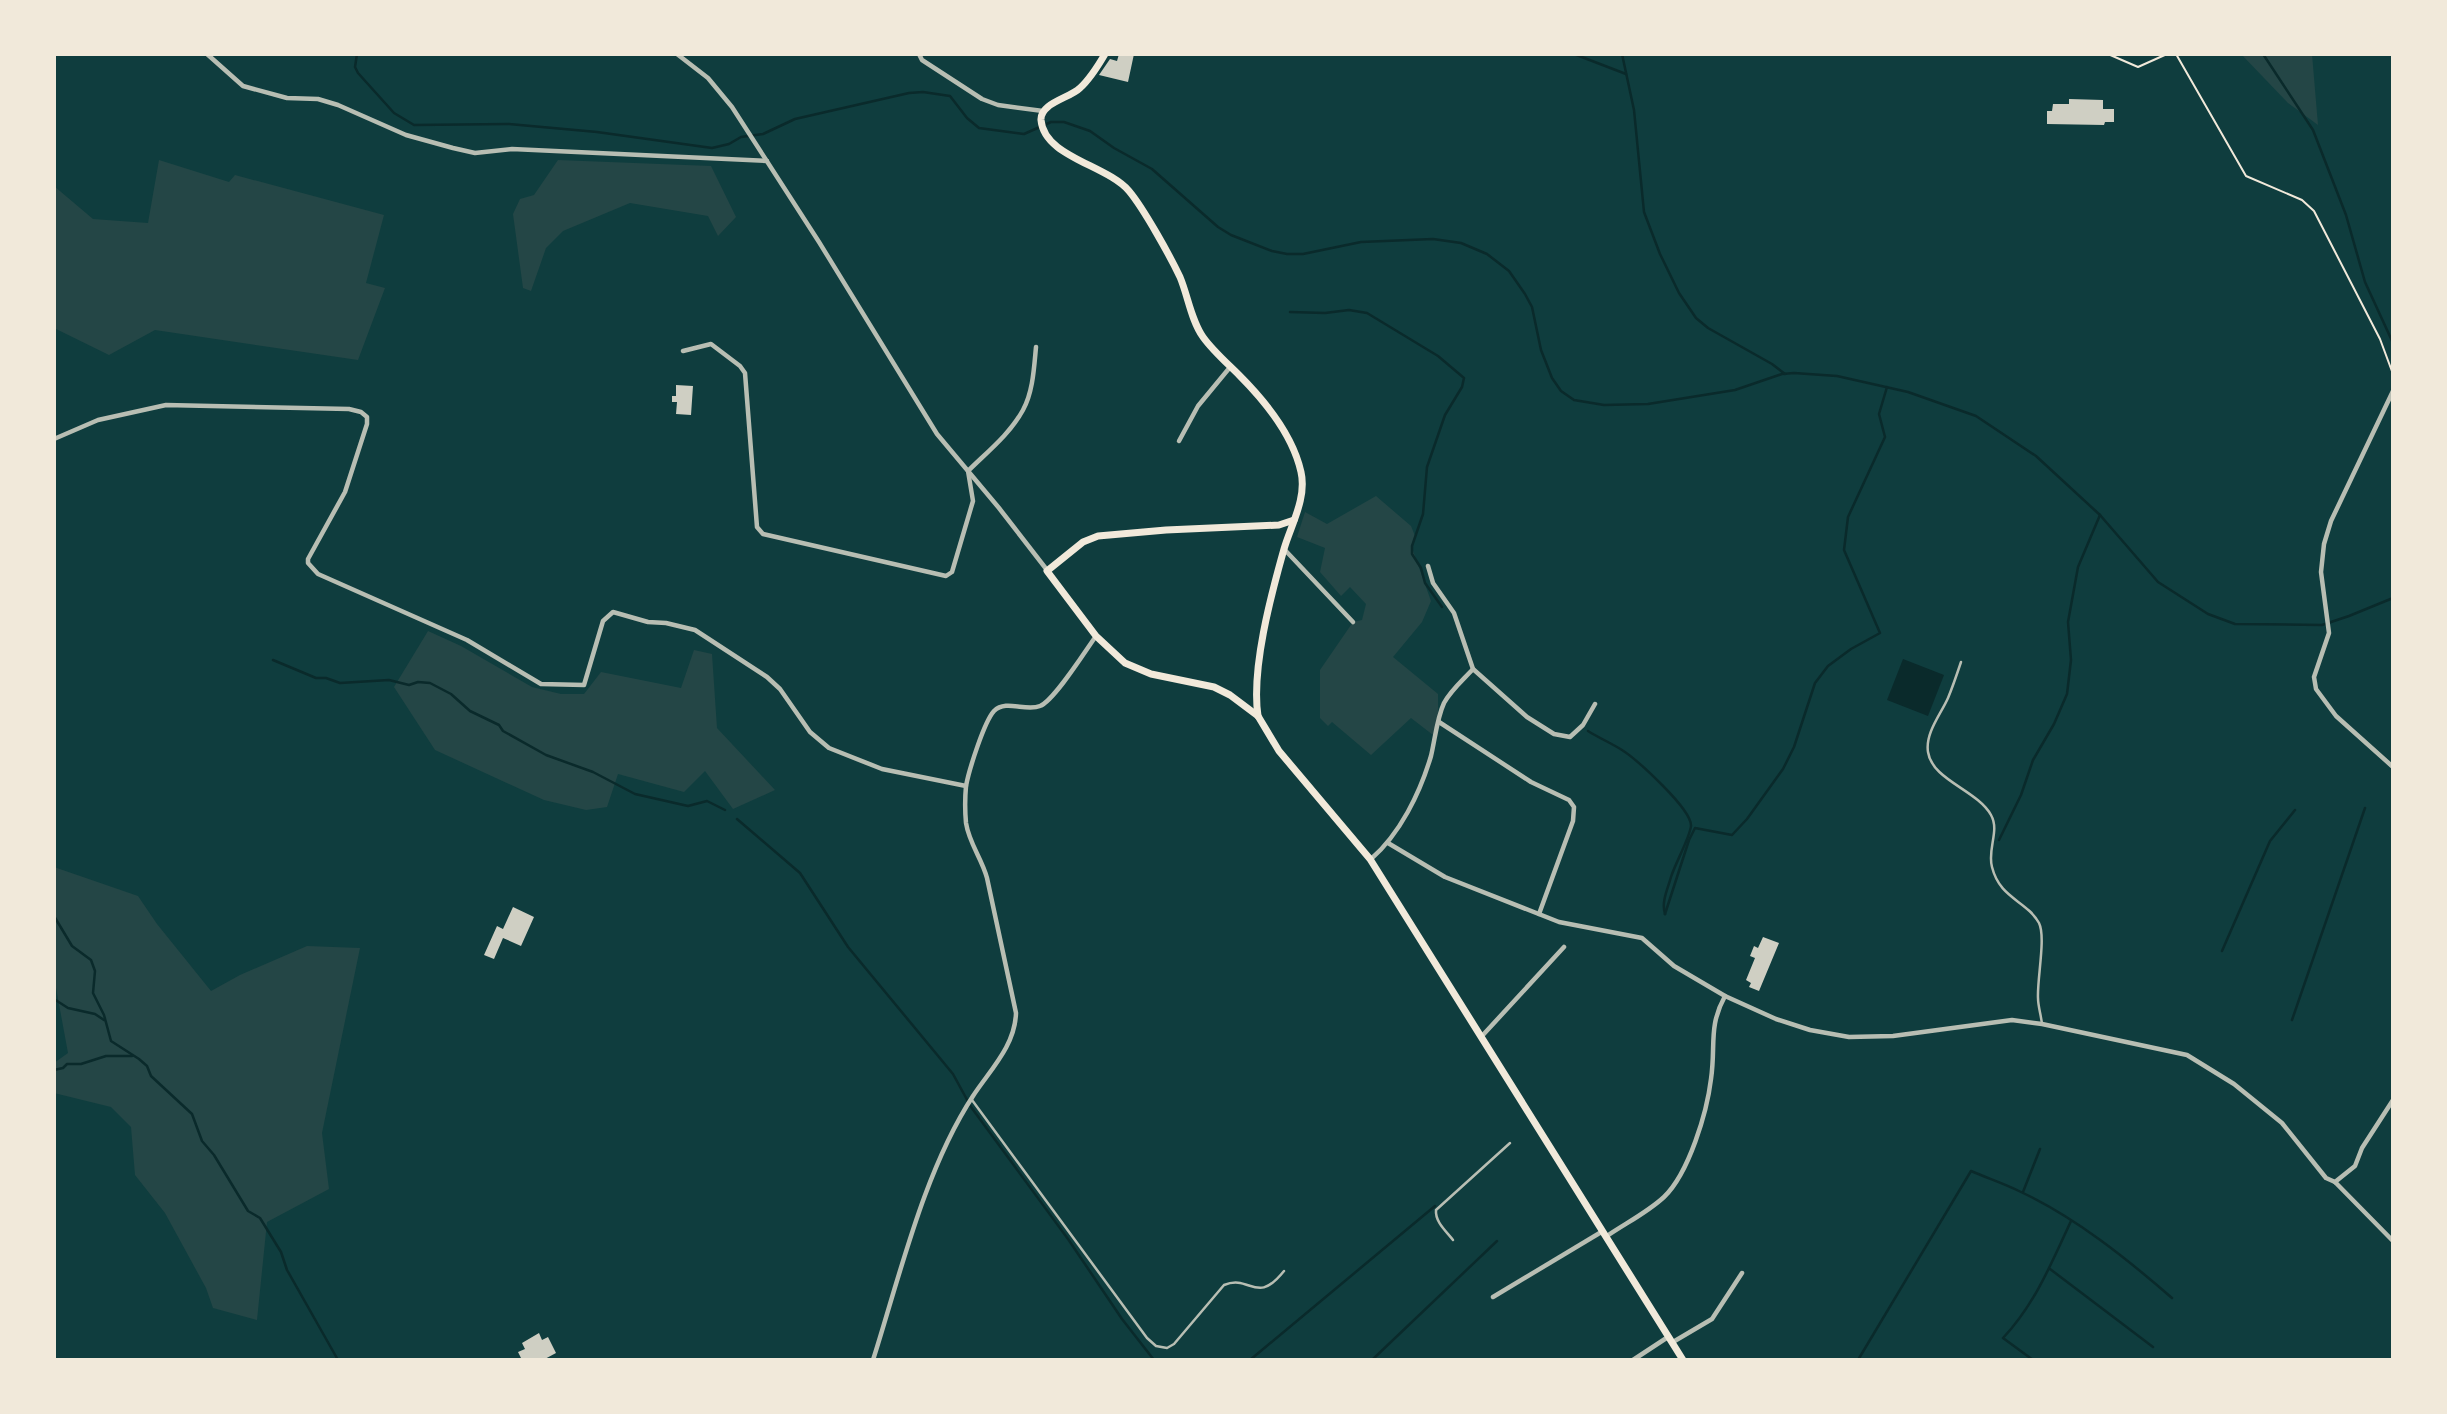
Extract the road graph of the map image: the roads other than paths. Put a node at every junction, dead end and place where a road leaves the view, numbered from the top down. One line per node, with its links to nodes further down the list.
1 (206, 54): 6 (street)
2 (677, 54): 6 (street)
3 (919, 54): 5 (street)
4 (1105, 54): 5 (main road)
5 (1043, 111): 9 (main road)
6 (767, 161): 13 (street)
7 (1036, 347): 13 (street)
8 (683, 352): 13 (street)
9 (1231, 366): 12 (street); 14 (main road)
10 (2393, 391): 27 (street)
11 (54, 439): 28 (street)
12 (1179, 441)
13 (968, 471): 19 (street)
14 (1294, 520): 15 (main road); 16 (main road)
15 (1279, 525): 16 (main road); 19 (main road)
16 (1288, 538): 17 (main road)
17 (1284, 549): 20 (street); 25 (main road)
18 (1428, 566): 23 (street)
19 (1047, 571): 21 (main road)
20 (1353, 622)
21 (1096, 636): 25 (main road); 28 (street)
22 (1961, 662): 34 (lane)
23 (1473, 669): 24 (street); 26 (street)
24 (1595, 704)
25 (1258, 716): 30 (main road)
26 (1440, 722): 29 (street); 31 (street)
27 (2393, 767)
28 (966, 786): 36 (street)
29 (1388, 843): 30 (street); 31 (street)
30 (1370, 859): 35 (main road)
31 (1539, 914): 33 (street)
32 (1564, 947): 35 (street)
33 (1726, 996): 34 (street); 40 (street)
34 (2042, 1024): 39 (street)
35 (1482, 1036): 40 (main road)
36 (971, 1098): 43 (lane); 47 (street)
37 (2393, 1100): 39 (street)
38 (1510, 1143): 41 (lane)
39 (2335, 1182): 42 (street)
40 (1605, 1233): 45 (street); 46 (main road)
41 (1453, 1240)
42 (2393, 1241)
43 (1284, 1271)
44 (1742, 1273): 46 (street)
45 (1493, 1297)
46 (1671, 1340): 48 (street); 49 (main road)
47 (873, 1360)
48 (1633, 1360)
49 (1683, 1360)

